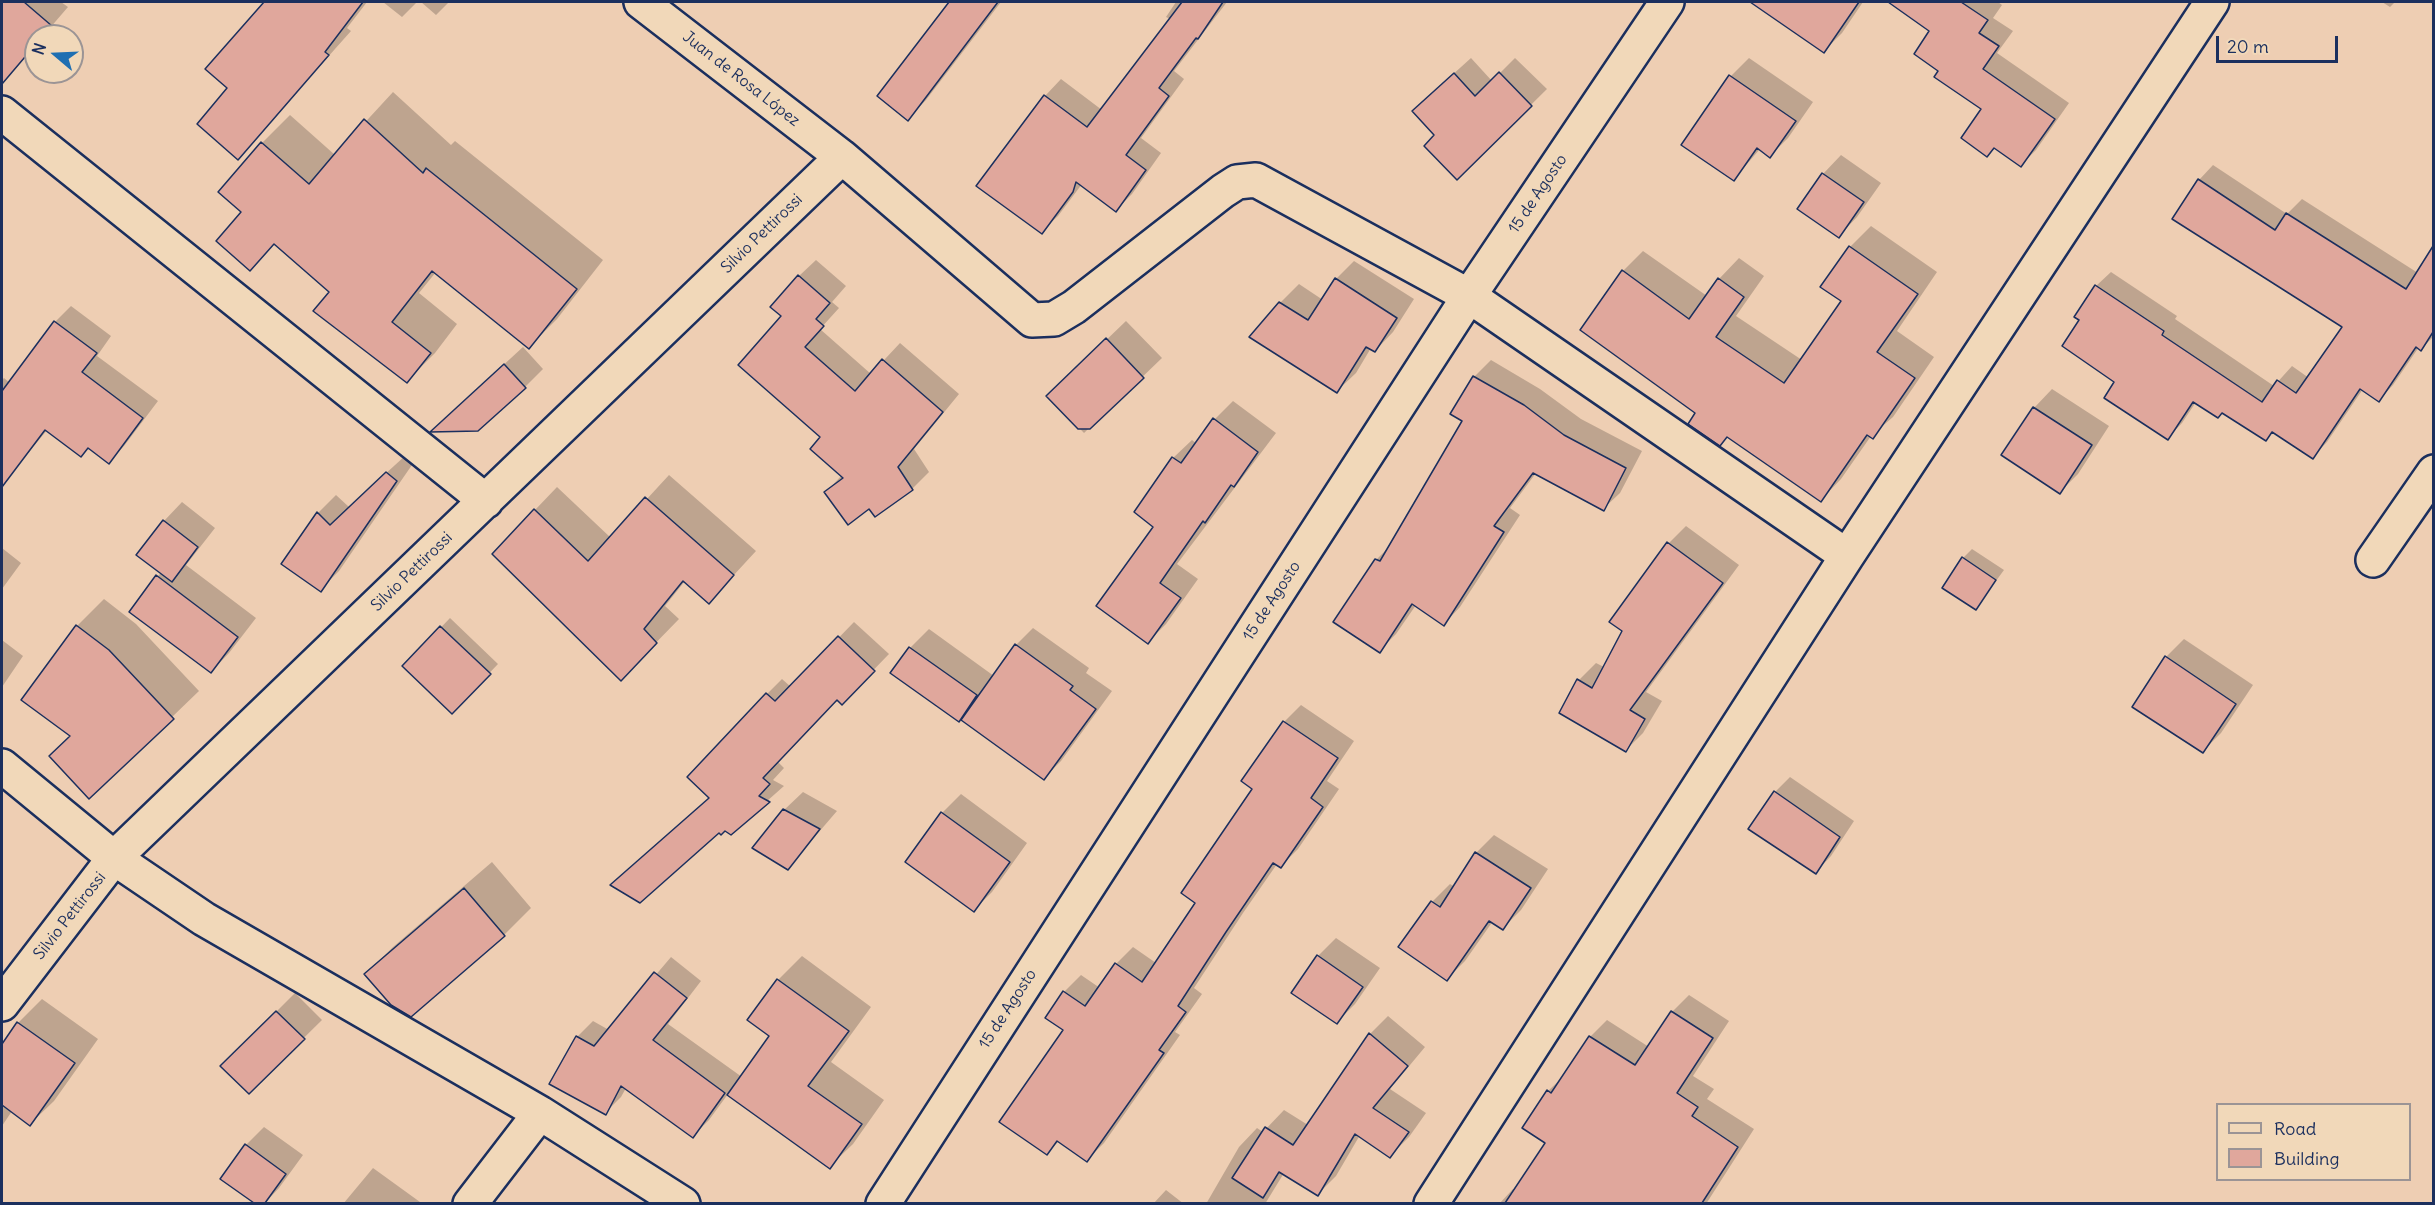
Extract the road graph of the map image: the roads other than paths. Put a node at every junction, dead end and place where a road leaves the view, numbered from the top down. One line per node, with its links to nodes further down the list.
1 (641, 2): 5 (street, Juan de Rosa López)
2 (1667, 2): 6 (street, 15 de Agosto)
3 (2212, 2): 9 (street)
4 (2, 113): 8 (street)
5 (842, 157): 6 (street, Juan de Rosa López); 8 (street, Silvio Pettirossi)
6 (1469, 296): 9 (street, Juan de Rosa López); 17 (street, 15 de Agosto)
7 (2433, 472): 10 (street)
8 (486, 501): 12 (street, Silvio Pettirossi)
9 (1846, 556): 18 (street)
10 (2373, 560)
11 (2, 766): 12 (street)
12 (114, 858): 13 (street, Silvio Pettirossi); 14 (street)
13 (2, 1004)
14 (540, 1113): 15 (street); 16 (street)
15 (470, 1203)
16 (683, 1203)
17 (883, 1203)
18 (1431, 1203)

